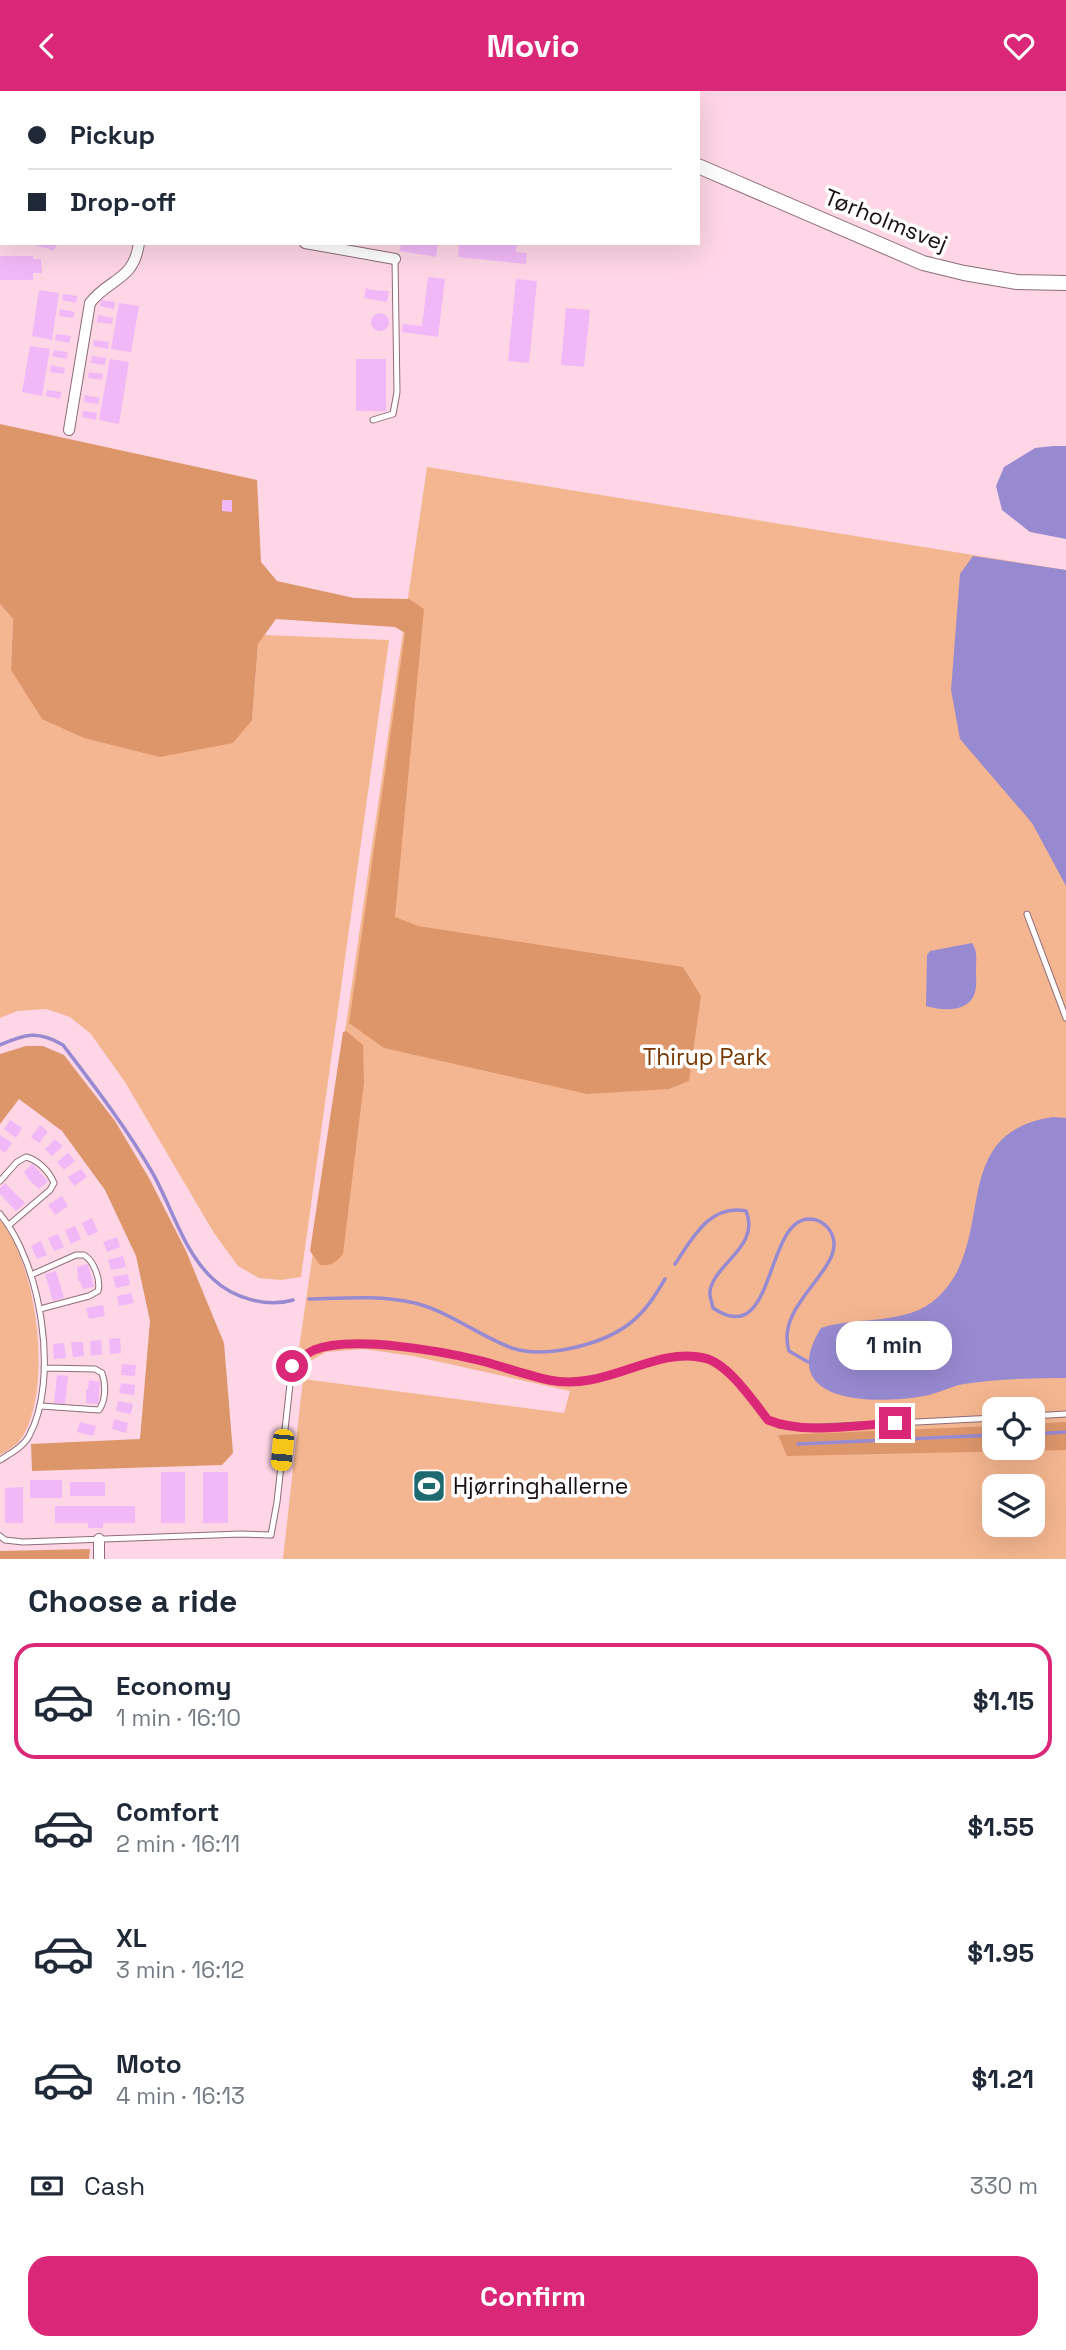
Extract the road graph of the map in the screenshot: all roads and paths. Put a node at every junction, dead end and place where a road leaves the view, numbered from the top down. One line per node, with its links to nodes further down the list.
1 (700, 167): 5 (street, Tørholmsvej)
2 (139, 245): 7 (street)
3 (316, 245): 4 (street)
4 (395, 259): 6 (lane)
5 (1066, 283)
6 (373, 420)
7 (69, 430)
8 (1027, 914): 9 (lane)
9 (1066, 1018)
10 (0, 1181): 12 (lane)
11 (0, 1214): 12 (lane)
12 (9, 1225): 13 (lane)
13 (31, 1275): 14 (lane); 14 (lane)
14 (40, 1309): 15 (lane)
15 (44, 1368): 16 (lane); 16 (lane)
16 (41, 1406): 20 (lane)
17 (1066, 1414): 18 (lane)
18 (1045, 1415)
19 (982, 1419): 22 (lane)
20 (0, 1460)
21 (0, 1536): 22 (lane)
22 (99, 1539): 23 (street)
23 (99, 1559)

